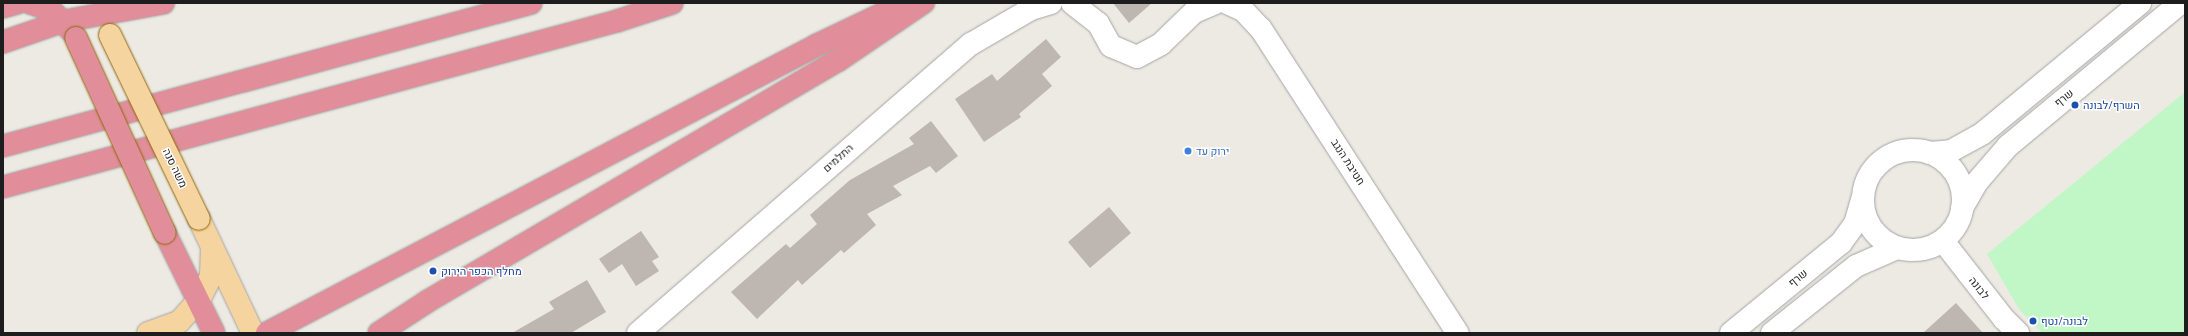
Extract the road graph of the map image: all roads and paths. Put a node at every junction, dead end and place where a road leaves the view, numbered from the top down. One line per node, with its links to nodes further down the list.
1 (17, 3): 14 (highway)
2 (30, 3): 16 (highway)
3 (163, 3): 15 (highway)
4 (531, 3): 18 (highway)
5 (672, 3): 20 (highway)
6 (905, 3): 30 (highway)
7 (923, 3): 31 (highway)
8 (1051, 3): 32 (street, התלמים)
9 (1072, 3): 10 (street)
10 (1215, 3)
11 (1227, 3): 33 (street, חטיבת הנגב)
12 (2140, 3): 19 (street)
13 (2180, 3): 22 (street, שרף)
14 (3, 7)
15 (101, 9): 16 (highway); 24 (main road, משה סנה, bridge)
16 (70, 30): 17 (highway); 26 (highway, bridge)
17 (3, 42)
18 (3, 146)
19 (1930, 153): 21 (street); 22 (street)
20 (3, 187)
21 (1863, 194): 25 (street); 34 (street, שרף)
22 (1962, 208): 23 (street)
23 (1943, 241): 25 (street); 36 (street, לבונה)
24 (212, 248): 26 (main road); 29 (main road, משה סנה)
25 (1897, 248): 35 (street)
26 (199, 300): 27 (main road); 28 (highway)
27 (148, 333)
28 (214, 333)
29 (253, 333)
30 (267, 333)
31 (379, 333)
32 (638, 333)
33 (1458, 333)
34 (1732, 333)
35 (1772, 333)
36 (2018, 333)

